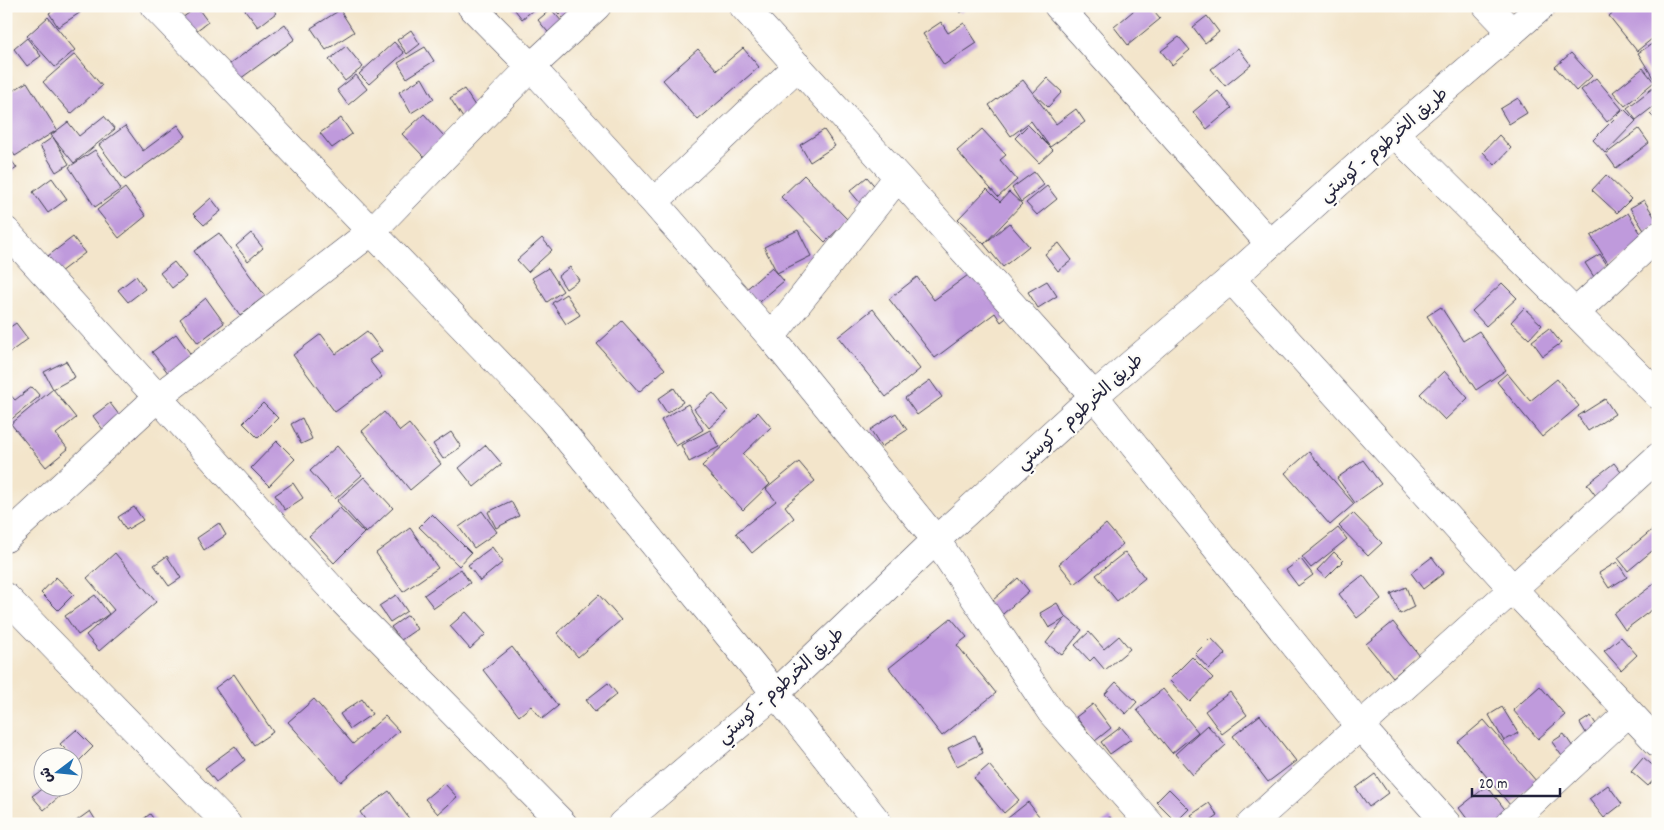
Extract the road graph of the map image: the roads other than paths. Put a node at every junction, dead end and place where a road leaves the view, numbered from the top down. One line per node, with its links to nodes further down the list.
1 (154, 6): 15 (main road)
2 (472, 6): 10 (main road)
3 (597, 6): 10 (main road)
4 (743, 6): 9 (main road)
5 (1058, 6): 17 (main road)
6 (1486, 6): 8 (main road)
7 (1542, 6): 8 (main road, طريق الخرطوم - كوستي)
8 (1512, 32): 11 (main road, طريق الخرطوم - كوستي)
9 (798, 66): 12 (main road); 13 (main road)
10 (531, 67): 13 (main road); 15 (main road)
11 (1394, 133): 17 (main road, طريق الخرطوم - كوستي); 19 (main road)
12 (898, 177): 20 (main road); 22 (main road)
13 (654, 202): 20 (main road)
14 (6, 230): 23 (main road)
15 (372, 231): 23 (main road); 29 (main road)
16 (1658, 236): 19 (main road)
17 (1270, 244): 18 (main road, طريق الخرطوم - كوستي)
18 (1231, 279): 22 (main road, طريق الخرطوم - كوستي); 27 (main road)
19 (1574, 313): 21 (main road)
20 (771, 337): 26 (main road)
21 (1658, 394)
22 (1094, 396): 26 (main road, طريق الخرطوم - كوستي); 31 (main road)
23 (157, 398): 25 (main road); 34 (main road)
24 (1658, 457): 27 (main road)
25 (6, 538)
26 (936, 540): 29 (main road, طريق الخرطوم - كوستي); 37 (main road)
27 (1513, 589): 30 (main road); 31 (main road)
28 (6, 597): 33 (main road)
29 (776, 693): 35 (main road, طريق الخرطوم - كوستي); 36 (main road)
30 (1629, 712): 32 (main road); 40 (main road)
31 (1360, 726): 38 (main road); 39 (main road)
32 (1658, 743)
33 (227, 824)
34 (563, 824)
35 (622, 824)
36 (879, 824)
37 (1150, 824)
38 (1251, 824)
39 (1447, 824)
40 (1509, 824)

